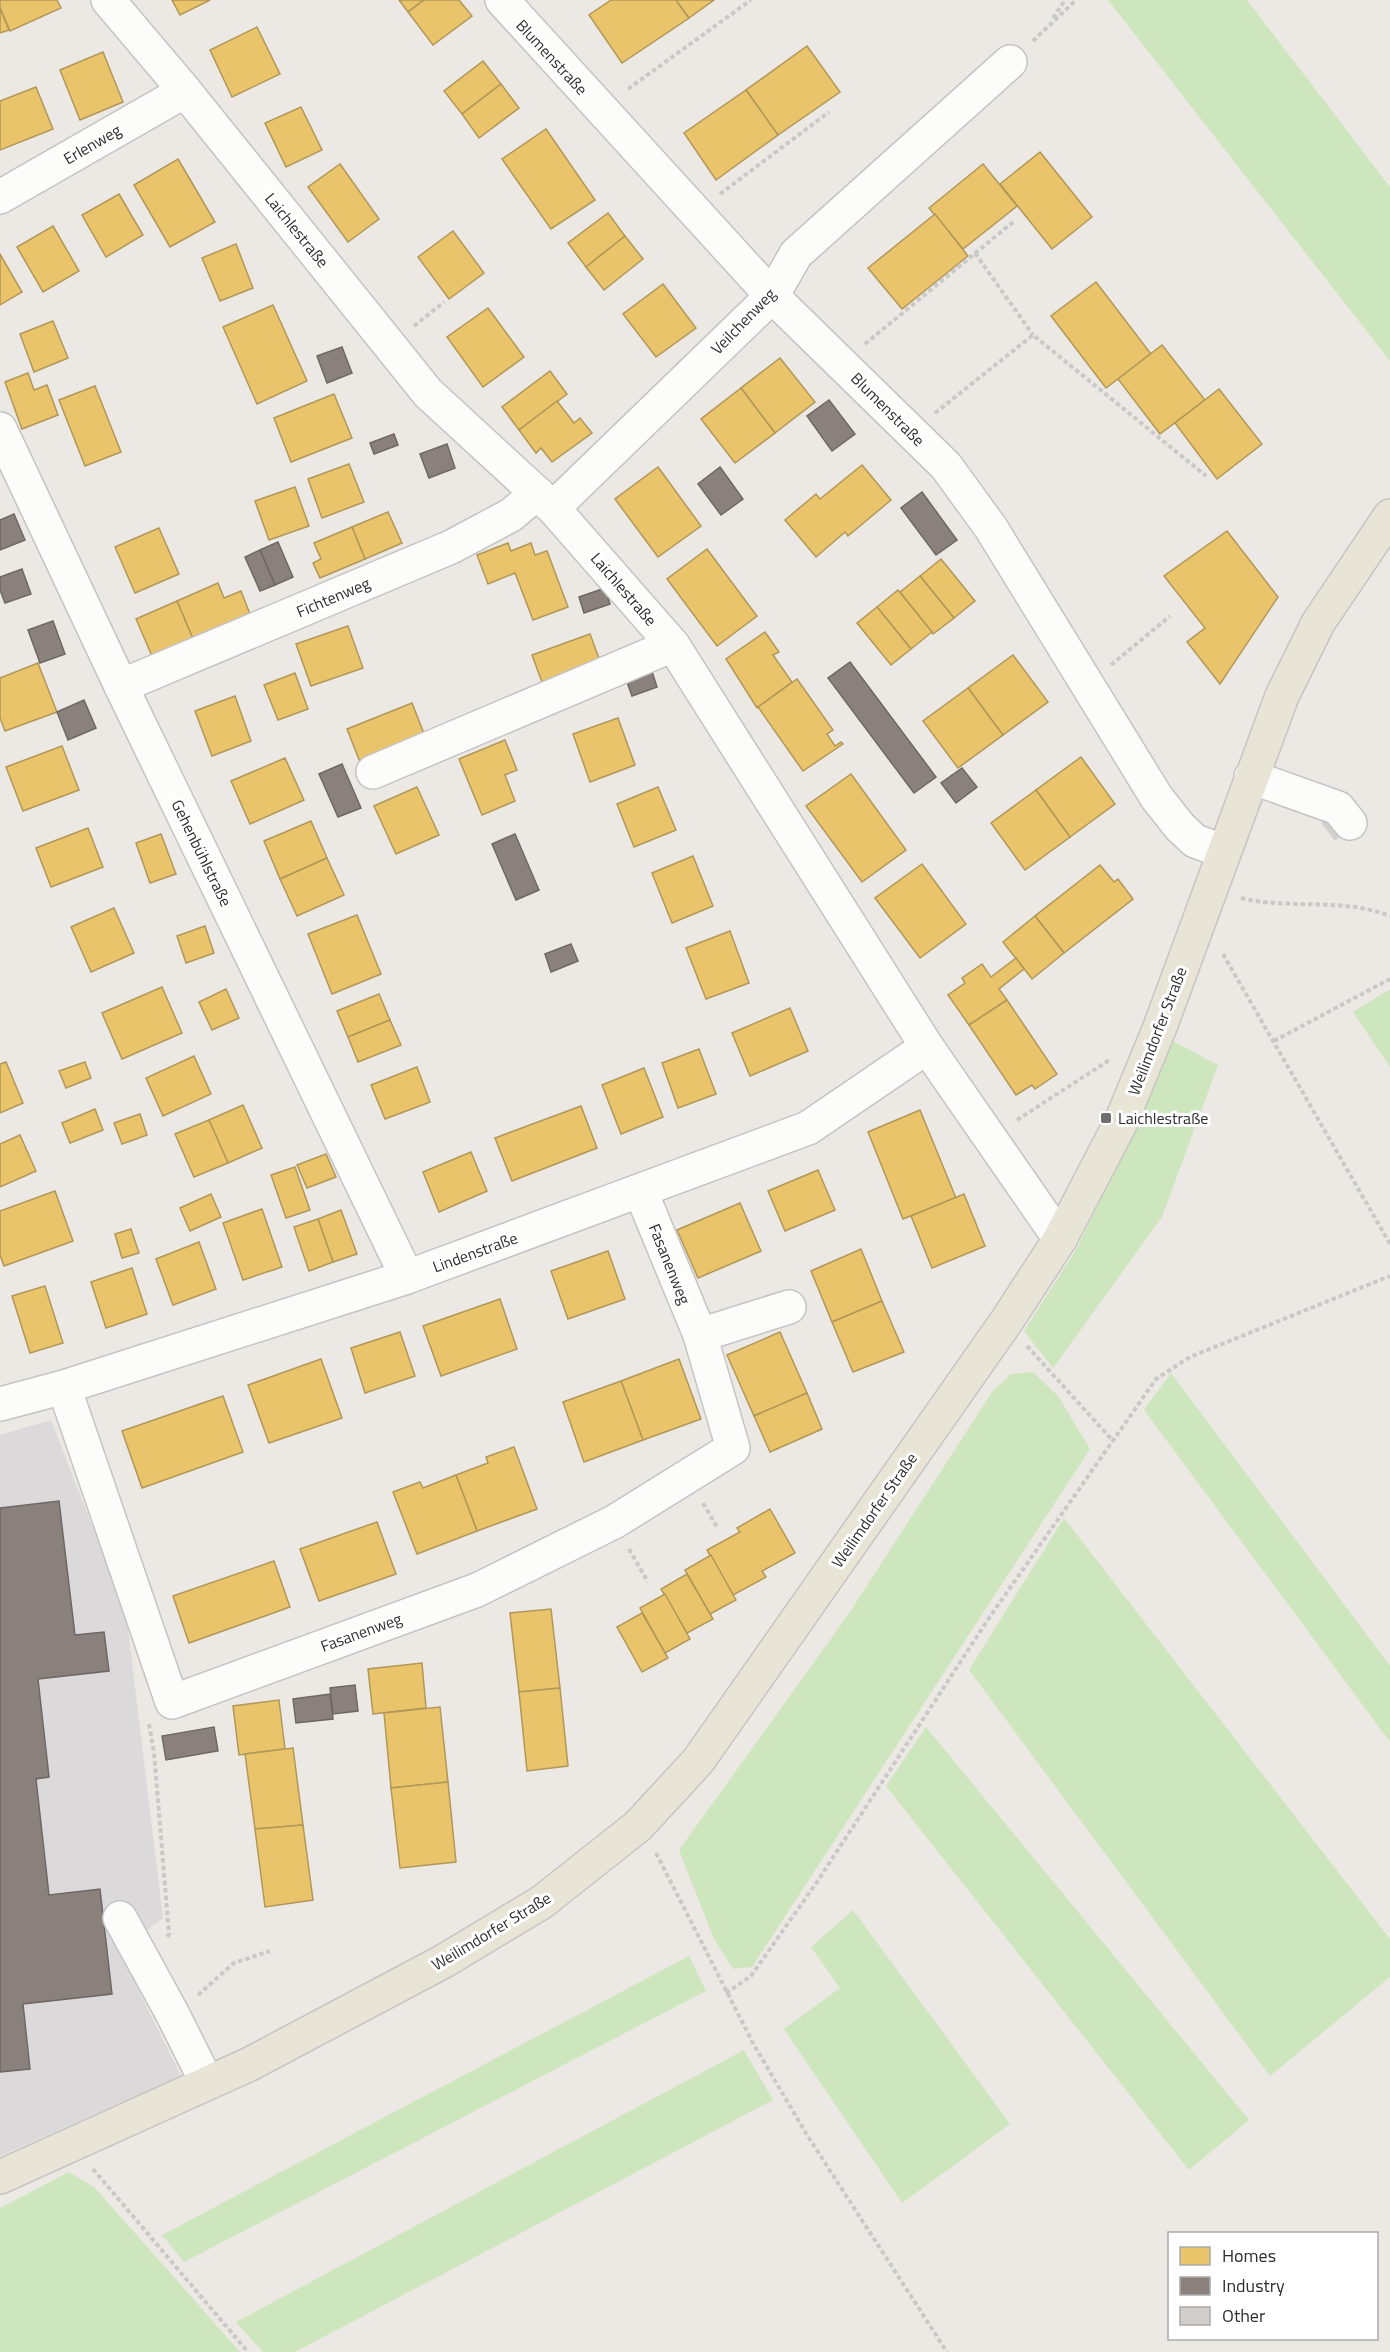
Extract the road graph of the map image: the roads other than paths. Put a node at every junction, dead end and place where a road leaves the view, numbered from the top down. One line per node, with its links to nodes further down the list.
1 (108, 0): 4 (street, Laichlestraße)
2 (502, 0): 6 (street, Blumenstraße)
3 (1010, 62): 6 (street, Veilchenweg)
4 (185, 91): 5 (street, Erlenweg); 8 (street, Laichlestraße)
5 (0, 197)
6 (772, 296): 8 (street, Veilchenweg); 15 (street, Blumenstraße)
7 (0, 429): 11 (street, Gehenbühlstraße)
8 (545, 500): 10 (street, Laichlestraße); 11 (street, Fichtenweg)
9 (1390, 516): 13 (main road, Weilimdorfer Straße)
10 (673, 645): 12 (street); 16 (street, Laichlestraße)
11 (121, 686): 19 (street, Gehenbühlstraße)
12 (373, 772)
13 (1251, 777): 14 (street); 15 (main road, Weilimdorfer Straße)
14 (1350, 823)
15 (1223, 851): 18 (main road, Weilimdorfer Straße)
16 (927, 1047): 17 (street, Lindenstraße); 18 (street, Laichlestraße)
17 (641, 1192): 19 (street, Lindenstraße); 21 (street, Fasanenweg)
18 (1060, 1239): 25 (main road, Weilimdorfer Straße)
19 (407, 1277): 22 (street, Lindenstraße)
20 (789, 1307): 21 (street)
21 (700, 1335): 22 (street, Fasanenweg)
22 (64, 1387): 23 (street, Lindenstraße)
23 (0, 1404)
24 (120, 1918): 25 (street)
25 (207, 2083): 26 (main road, Weilimdorfer Straße)
26 (0, 2176)

